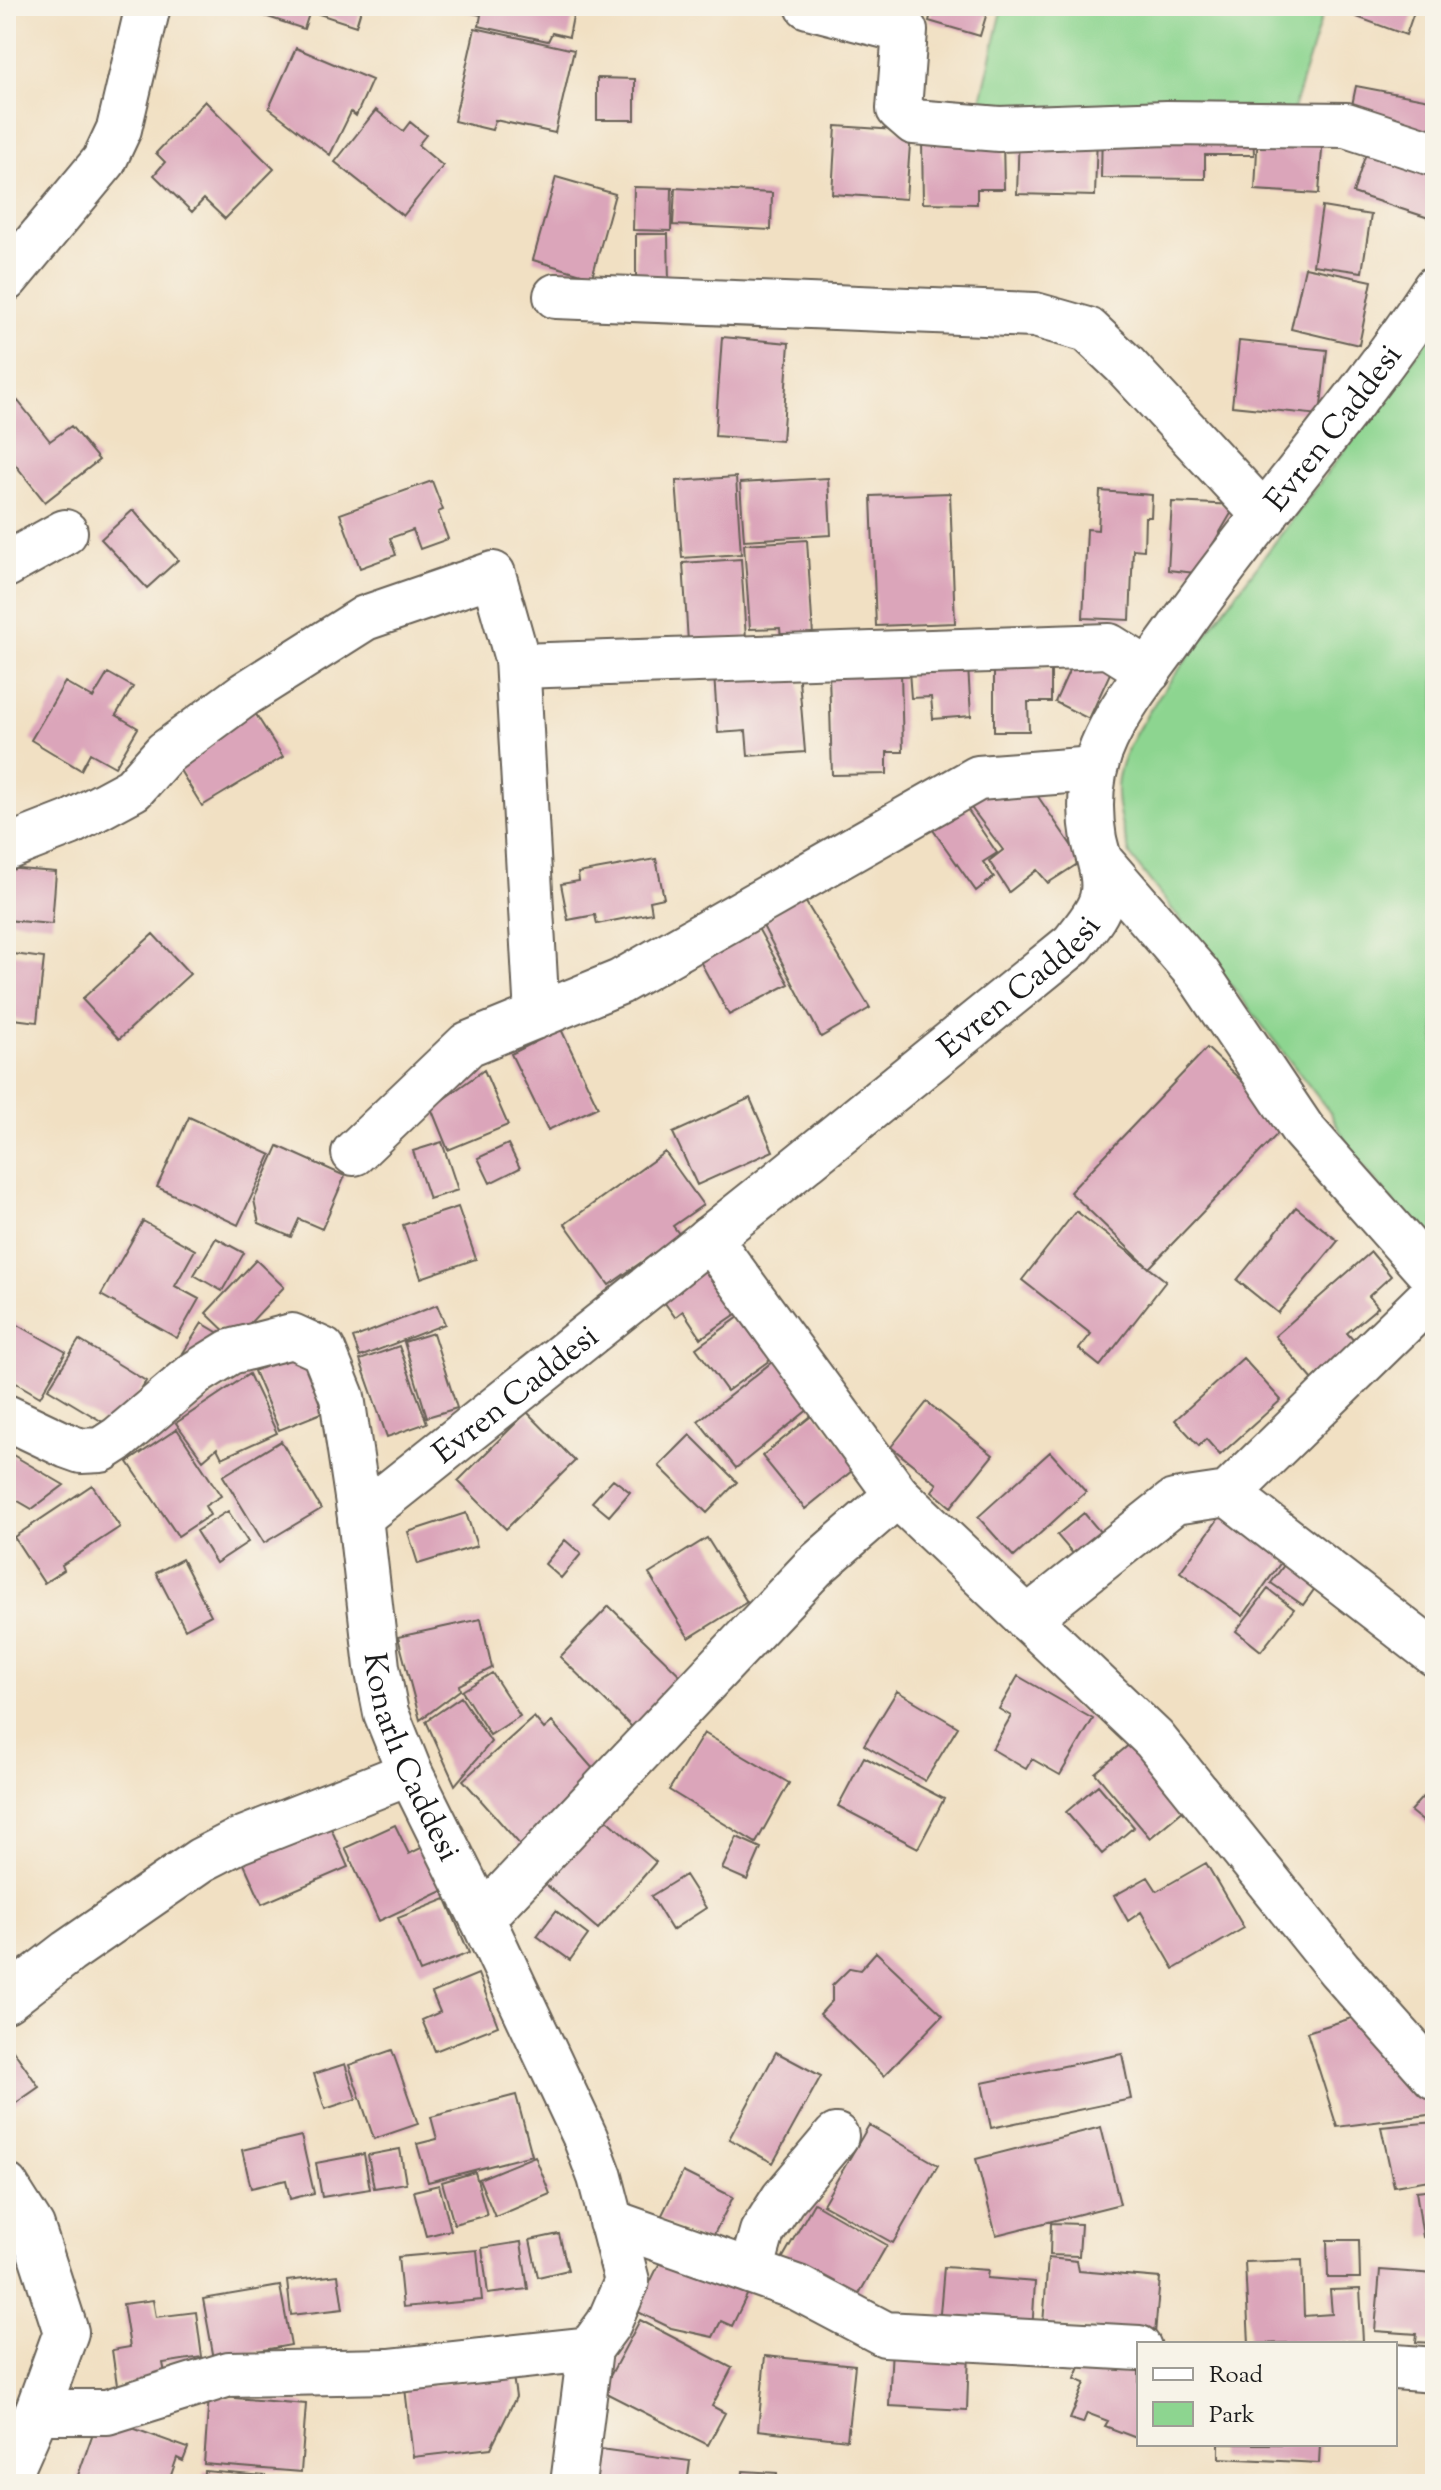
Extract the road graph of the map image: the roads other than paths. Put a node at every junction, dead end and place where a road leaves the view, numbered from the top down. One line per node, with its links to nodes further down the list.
1 (148, 6): 4 (street)
2 (808, 6): 3 (street)
3 (1435, 154)
4 (6, 279)
5 (1435, 288): 7 (street, Evren Caddesi)
6 (556, 296): 7 (street)
7 (1265, 516): 11 (street, Evren Caddesi)
8 (65, 532): 9 (street)
9 (6, 565)
10 (517, 659): 11 (street); 13 (street); 15 (street)
11 (1149, 671): 12 (street, Evren Caddesi)
12 (1094, 769): 14 (street, Evren Caddesi); 15 (street)
13 (6, 848)
14 (1102, 863): 17 (street, Evren Caddesi); 18 (street)
15 (537, 1016): 16 (street)
16 (354, 1153)
17 (709, 1238): 22 (street); 23 (street, Evren Caddesi)
18 (1435, 1279)
19 (1435, 1292): 21 (street)
20 (6, 1417): 23 (street, Konarlı Caddesi)
21 (1228, 1494): 24 (street); 25 (street)
22 (897, 1495): 24 (street); 27 (street)
23 (360, 1517): 26 (street, Konarlı Caddesi)
24 (1027, 1619): 29 (street)
25 (1435, 1654)
26 (410, 1773): 27 (street, Konarlı Caddesi); 28 (street)
27 (482, 1918): 32 (street, Konarlı Caddesi)
28 (6, 2000)
29 (1435, 2077)
30 (836, 2136): 33 (street)
31 (6, 2186): 38 (street)
32 (611, 2222): 33 (street); 35 (street, Konarlı Caddesi)
33 (751, 2271): 34 (street)
34 (1137, 2348)
35 (590, 2349): 38 (street); 40 (street, Konarlı Caddesi)
36 (1397, 2367): 37 (street)
37 (1435, 2370)
38 (37, 2412): 39 (street)
39 (6, 2482)
40 (573, 2484)

